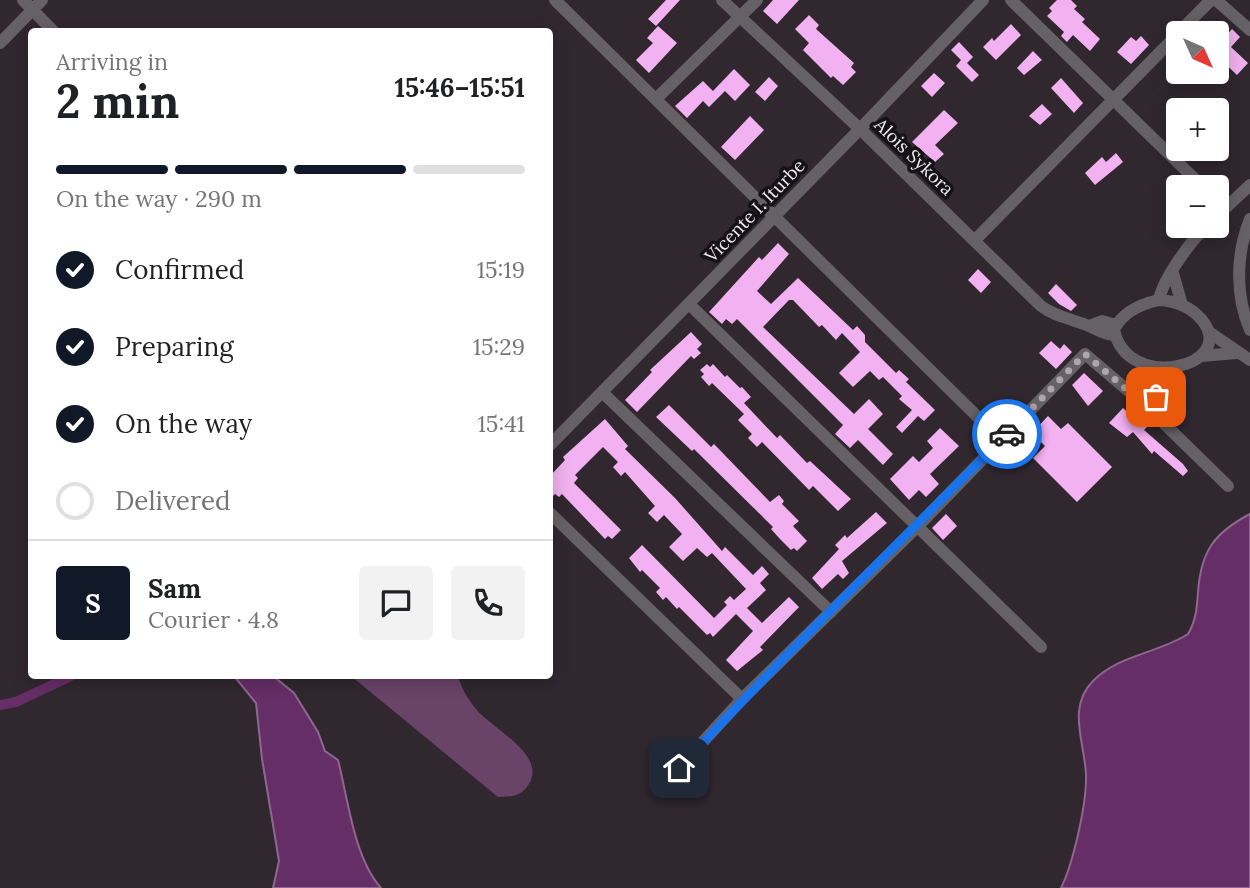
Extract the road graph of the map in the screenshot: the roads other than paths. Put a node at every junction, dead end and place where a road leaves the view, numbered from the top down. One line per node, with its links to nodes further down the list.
1 (42, 0): 8 (street)
2 (555, 0): 15 (street)
3 (722, 0): 9 (street, Alois Sykora)
4 (757, 0): 9 (street)
5 (983, 0): 17 (street, Vicente I. Iturbe)
6 (1011, 0): 16 (street)
7 (1214, 0): 10 (street); 12 (street)
8 (27, 5): 11 (street); 13 (street)
9 (739, 18): 15 (street); 17 (street, Alois Sykora)
10 (1192, 21)
11 (50, 28)
12 (1250, 30)
13 (0, 43)
14 (1166, 46): 16 (street)
15 (656, 99): 21 (street)
16 (1112, 101): 18 (street); 24 (street)
17 (860, 129): 21 (street, Vicente I. Iturbe); 24 (street, Alois Sykora)
18 (1190, 175)
19 (1250, 185): 20 (street)
20 (1229, 201)
21 (775, 216): 27 (street, Vicente I. Iturbe); 38 (street)
22 (1250, 219): 30 (street)
23 (1197, 238): 25 (street)
24 (975, 240): 29 (street, Alois Sykora)
25 (1173, 273): 26 (street); 28 (street)
26 (1159, 299): 28 (street); 29 (street)
27 (689, 304): 36 (street, Vicente I. Iturbe); 42 (street)
28 (1182, 305): 31 (street)
29 (1115, 330): 35 (street)
30 (1250, 330)
31 (1209, 332): 32 (street); 33 (street)
32 (1237, 354): 33 (street); 34 (street)
33 (1201, 356): 35 (street)
34 (1250, 360)
35 (1160, 369): 37 (street)
36 (602, 392): 39 (street, Vicente I. Iturbe); 43 (street)
37 (1146, 406): 38 (street); 40 (street)
38 (1001, 440): 42 (street)
39 (553, 442)
40 (1228, 486)
41 (553, 516): 45 (street)
42 (916, 528): 43 (street); 44 (street)
43 (831, 612): 45 (street)
44 (1041, 647)
45 (742, 699): 46 (street)
46 (679, 768)

